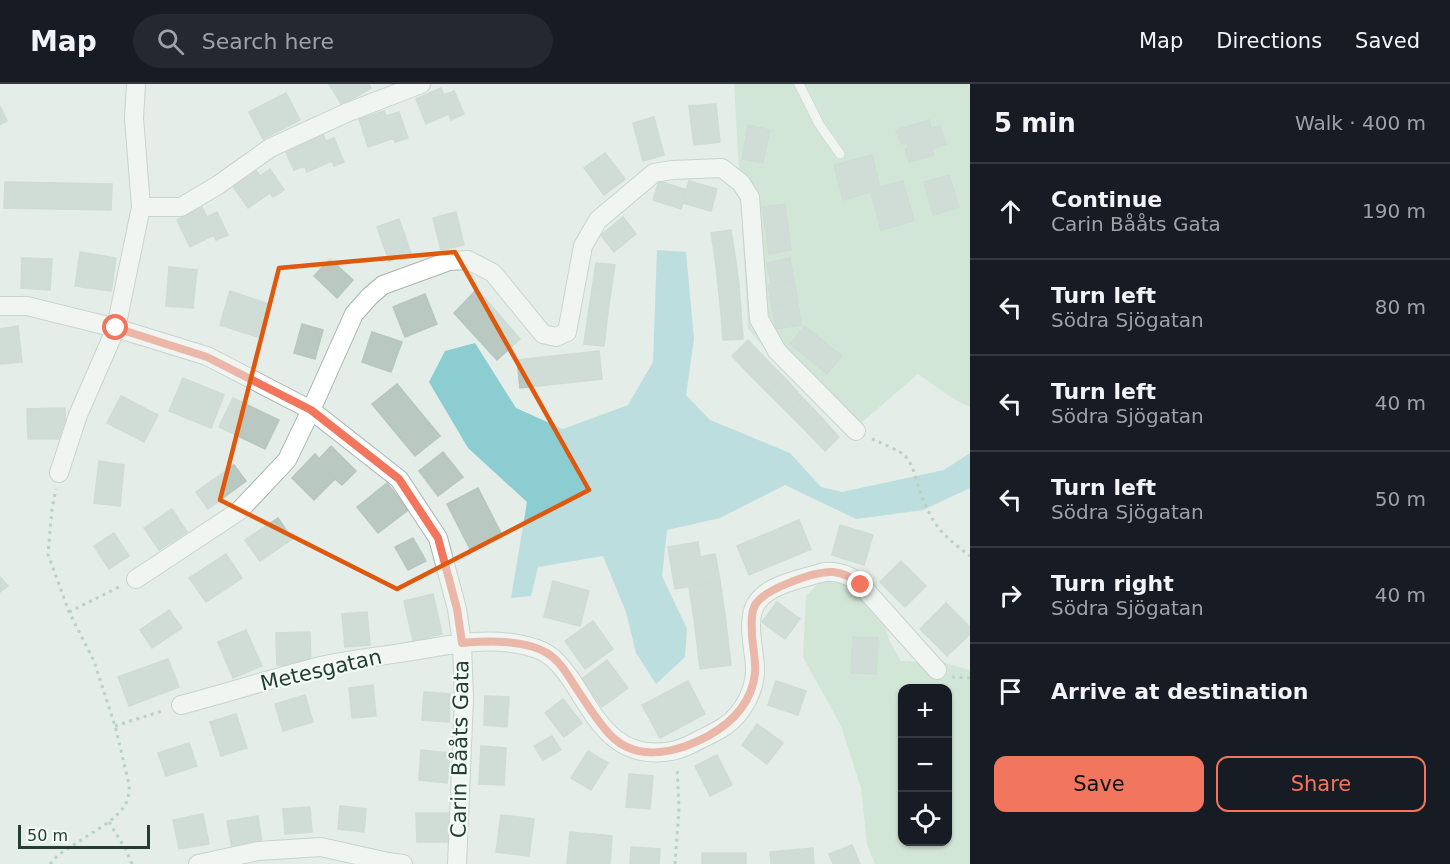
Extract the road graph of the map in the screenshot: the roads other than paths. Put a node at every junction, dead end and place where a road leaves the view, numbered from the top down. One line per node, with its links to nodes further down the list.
1 (136, 84): 5 (street)
2 (421, 84): 5 (street)
3 (799, 84): 4 (lane)
4 (840, 154)
5 (141, 207): 7 (street)
6 (0, 306): 7 (street, Carin Bååts Gata)
7 (116, 328): 8 (street, Carin Bååts Gata); 10 (street)
8 (311, 410): 9 (street); 11 (street); 12 (street, Carin Bååts Gata)
9 (856, 431)
10 (59, 472)
11 (136, 579)
12 (462, 643): 13 (street, Metesgatan); 14 (street, Metesgatan); 17 (street, Carin Bååts Gata)
13 (937, 670)
14 (181, 705)
15 (198, 864): 16 (street)
16 (403, 864)
17 (456, 864)

